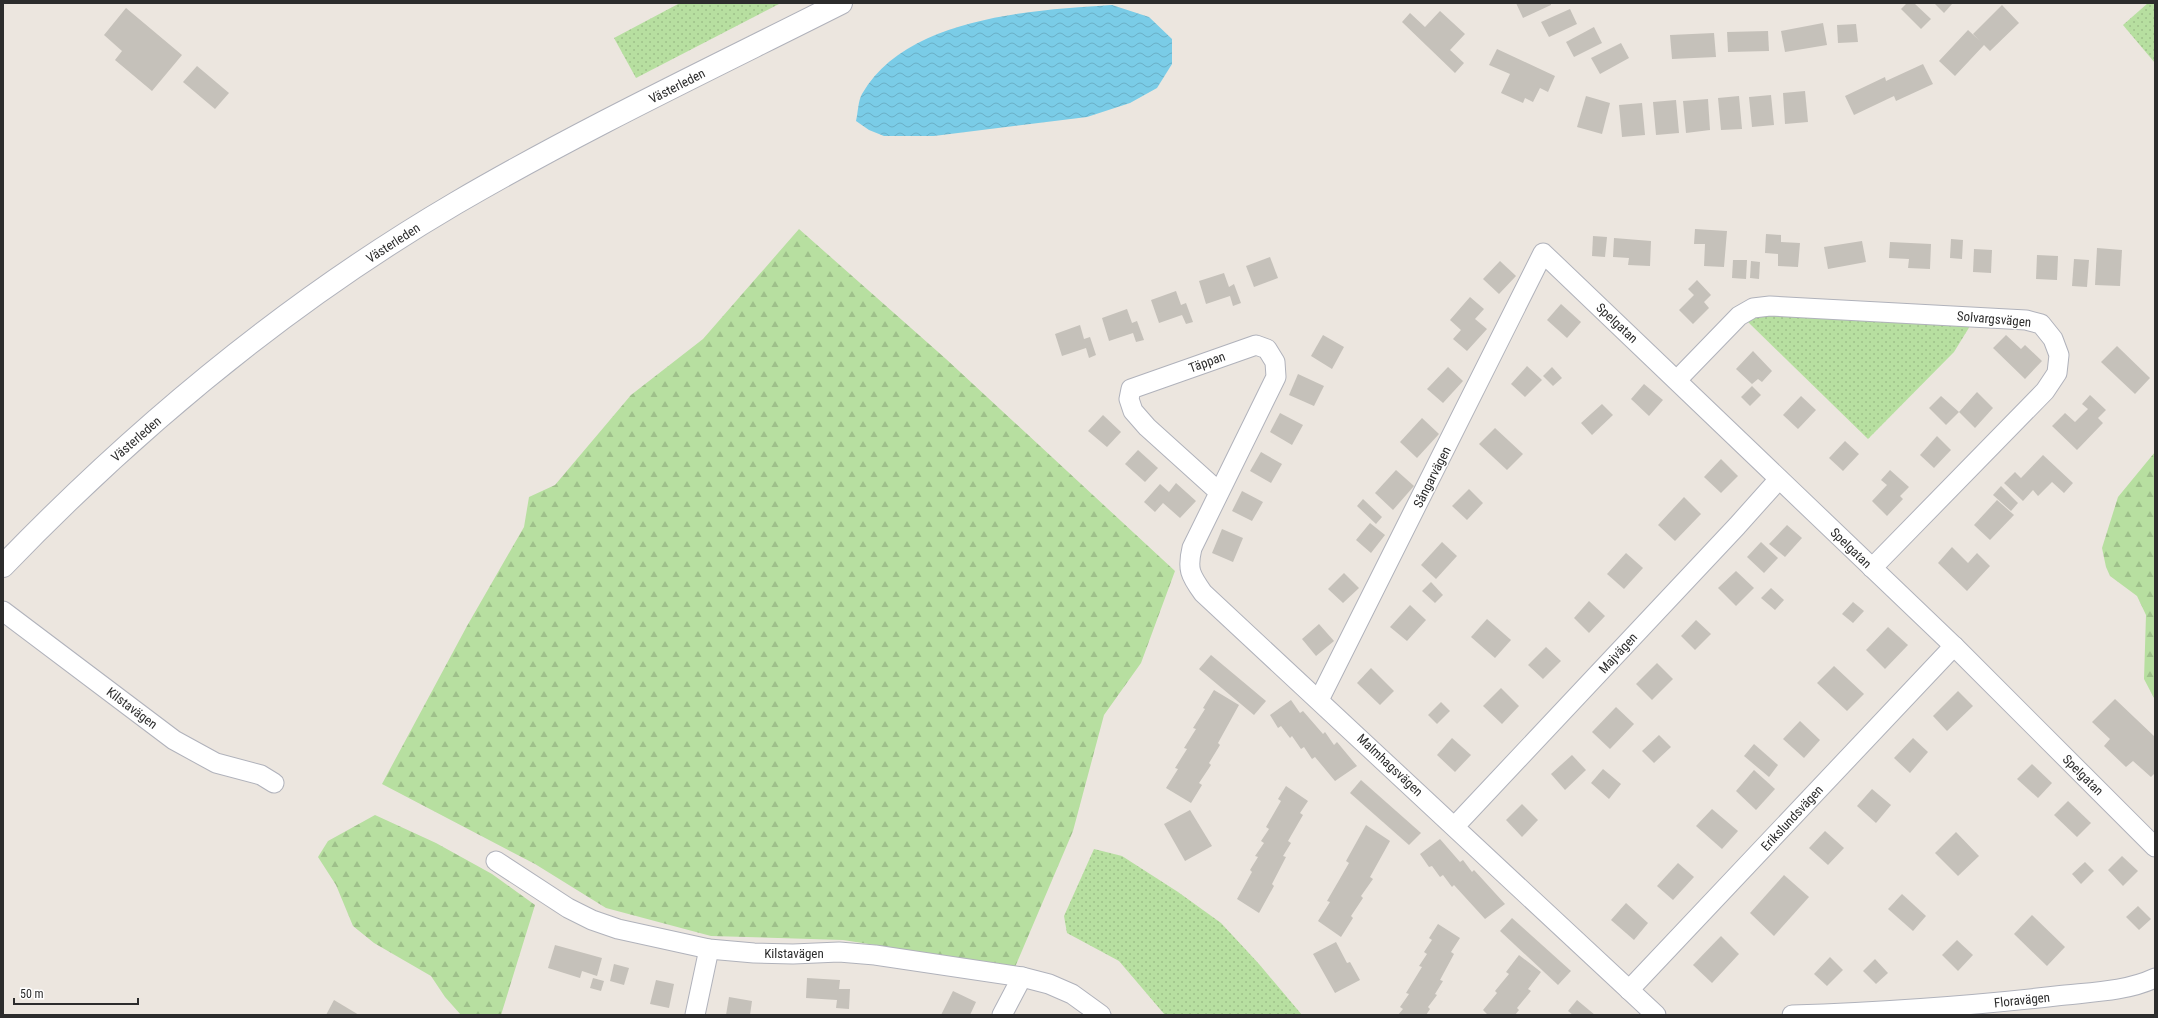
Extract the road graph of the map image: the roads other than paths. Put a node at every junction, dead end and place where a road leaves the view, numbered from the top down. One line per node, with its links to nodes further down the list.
1 (841, 3): 6 (street, Västerleden)
2 (1543, 253): 3 (street, Spelgatan); 10 (street, Sångarvägen)
3 (1677, 380): 4 (street, Spelgatan); 7 (street, Solvargsvägen)
4 (1779, 478): 7 (street, Spelgatan); 12 (street, Majvägen)
5 (1219, 492): 5 (street, Täppan); 10 (street, Malmhagsvägen)
6 (3, 566)
7 (1872, 568): 9 (street, Spelgatan)
8 (3, 611): 11 (street, Kilstavägen)
9 (1954, 646): 13 (street, Spelgatan); 18 (street, Erikslundsvägen)
10 (1320, 700): 12 (street, Malmhagsvägen)
11 (274, 783)
12 (1455, 826): 18 (street, Malmhagsvägen)
13 (2155, 847)
14 (496, 861): 15 (street, Kilstavägen)
15 (709, 949): 16 (street, Kilstavägen); 19 (street)
16 (1022, 977): 20 (street); 21 (street, Kilstavägen)
17 (2155, 978): 23 (street, Floravägen)
18 (1629, 990): 22 (street, Malmhagsvägen)
19 (695, 1015)
20 (1002, 1015)
21 (1101, 1015)
22 (1656, 1015)
23 (1792, 1015)

